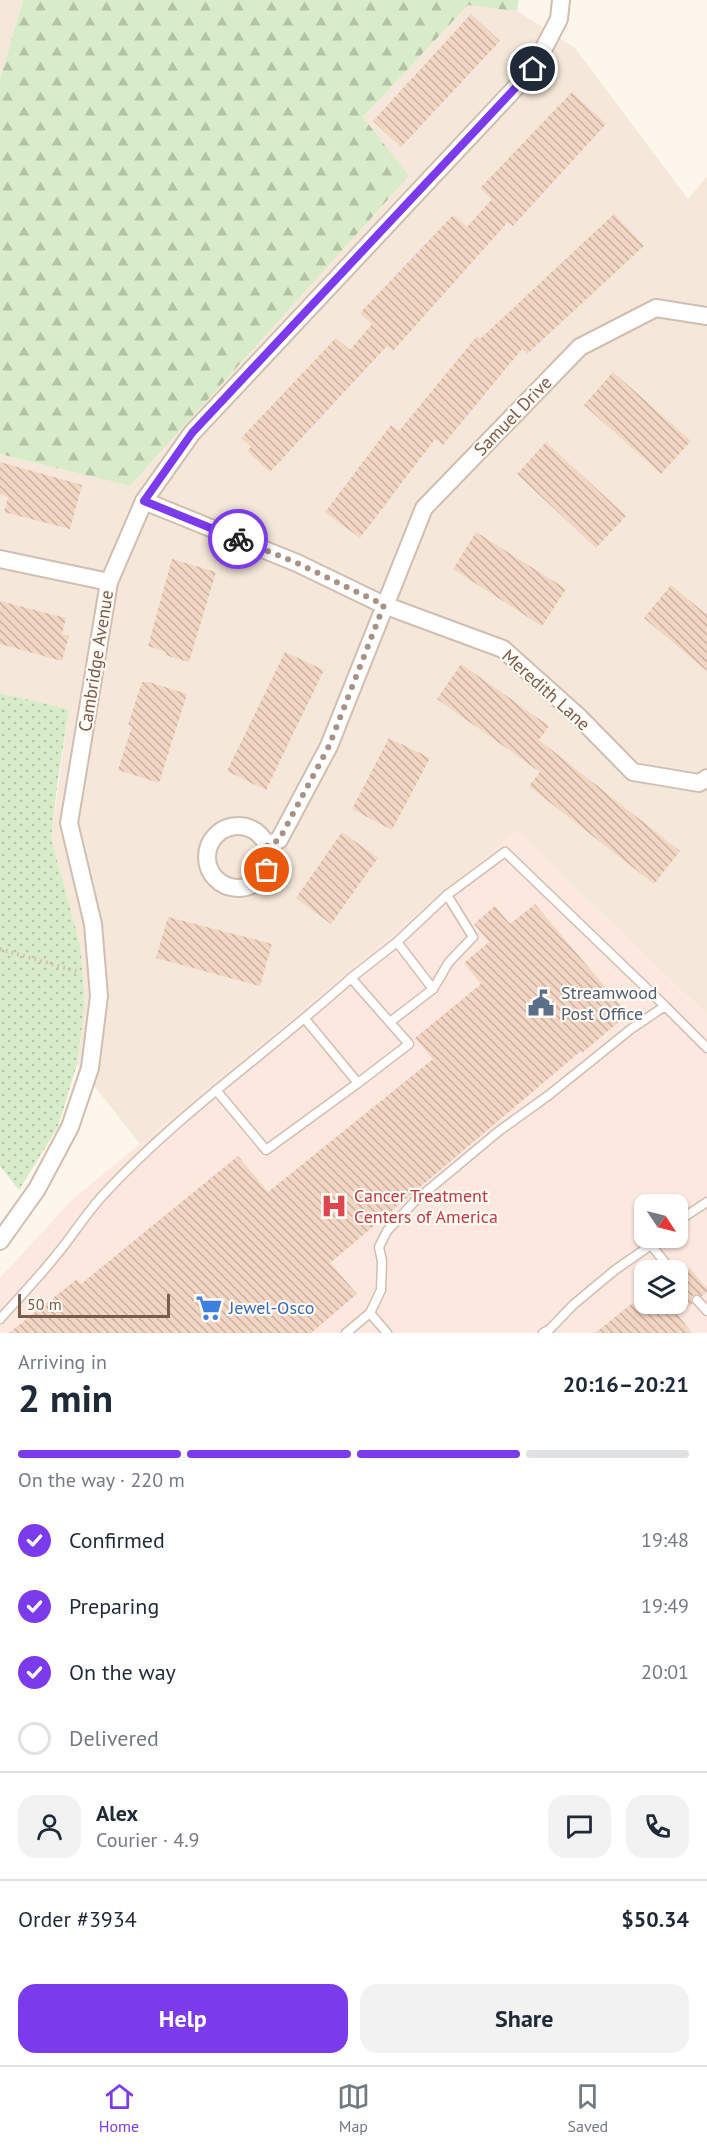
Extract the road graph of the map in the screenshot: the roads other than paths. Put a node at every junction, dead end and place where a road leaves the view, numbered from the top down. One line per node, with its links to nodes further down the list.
1 (561, 0): 3 (street, Cambridge Avenue)
2 (707, 316): 6 (street, Samuel Drive)
3 (144, 501): 5 (street, Cambridge Avenue); 6 (street, Meredith Lane)
4 (0, 558): 5 (street)
5 (109, 582): 21 (street, Cambridge Avenue)
6 (384, 605): 7 (street, Meredith Lane); 8 (street, Samuel Drive)
7 (707, 778)
8 (267, 845)
9 (447, 895): 10 (lane); 12 (lane); 13 (lane)
10 (397, 942): 11 (lane); 12 (lane)
11 (351, 978): 14 (lane); 15 (lane)
12 (434, 988): 15 (lane)
13 (664, 1006): 16 (lane); 25 (lane)
14 (305, 1019): 17 (lane); 18 (lane)
15 (390, 1022): 17 (lane)
16 (707, 1048)
17 (358, 1083): 18 (lane)
18 (216, 1090): 26 (lane)
19 (705, 1206): 20 (lane)
20 (688, 1215)
21 (3, 1230)
22 (645, 1248): 29 (lane)
23 (697, 1300): 24 (lane)
24 (707, 1311)
25 (370, 1313): 27 (lane); 28 (lane)
26 (0, 1319)
27 (346, 1333)
28 (387, 1333)
29 (543, 1333)

